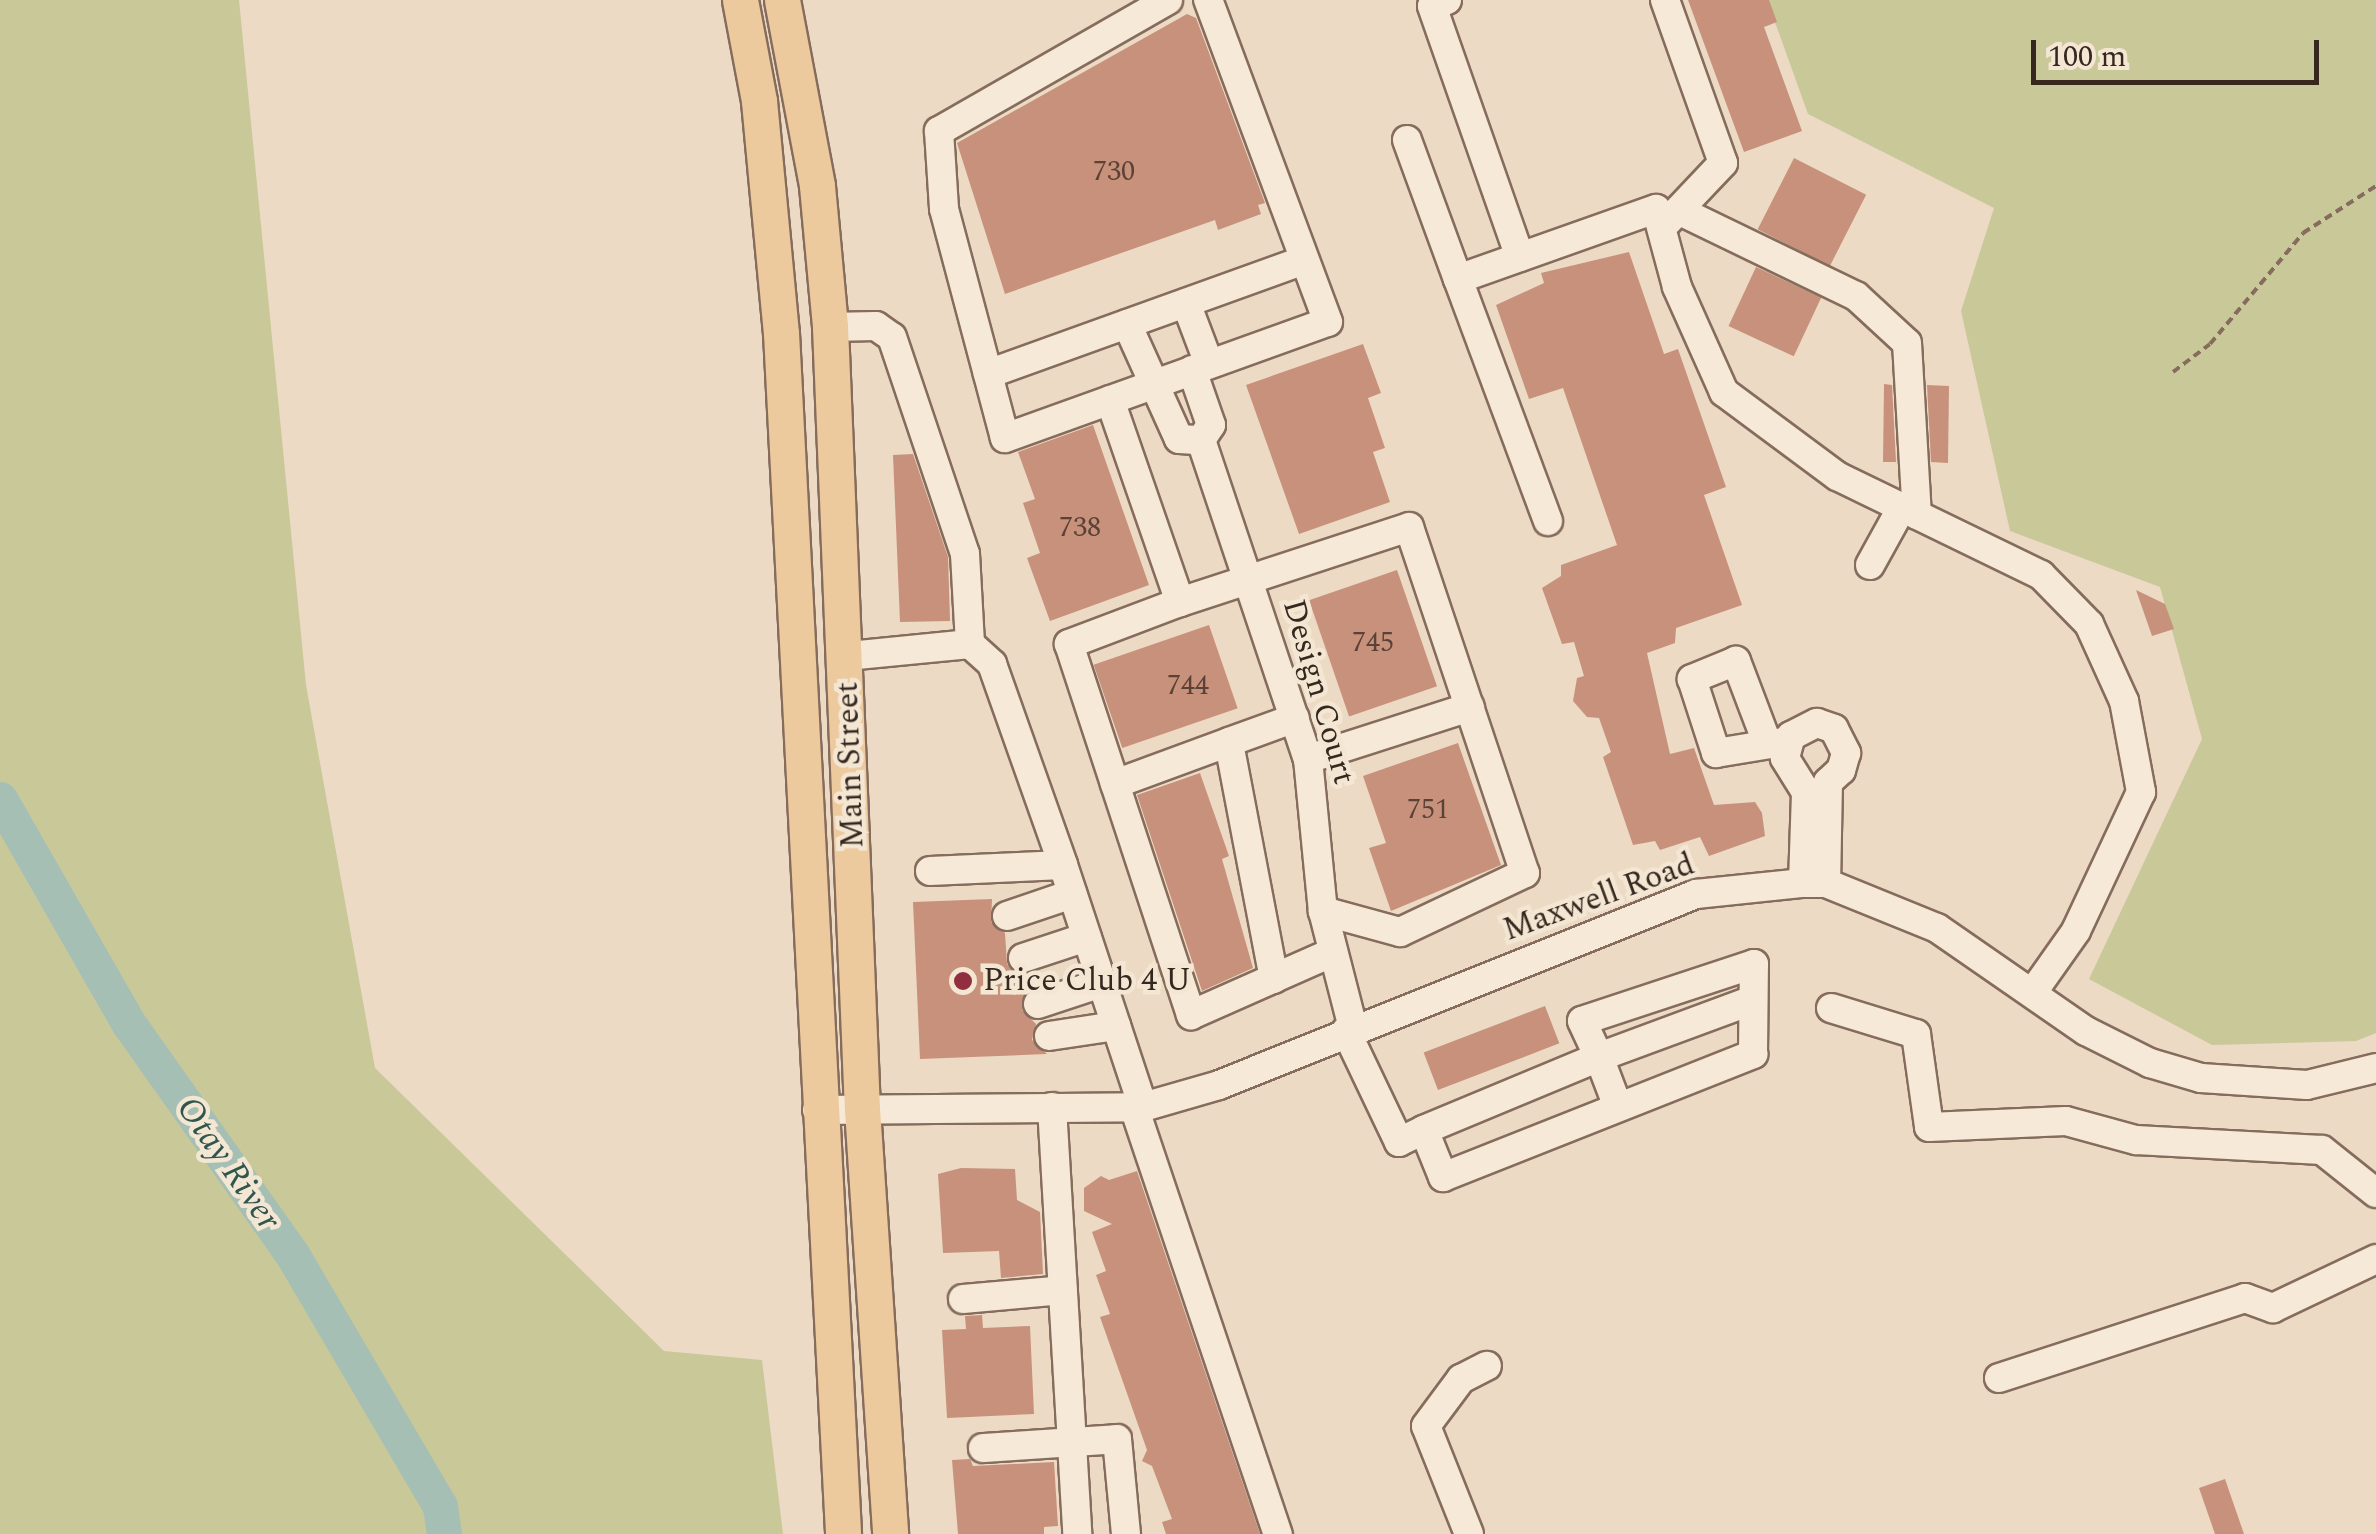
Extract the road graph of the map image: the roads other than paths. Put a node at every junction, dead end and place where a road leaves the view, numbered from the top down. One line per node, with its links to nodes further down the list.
1 (740, 0): 56 (main road, Main Street)
2 (782, 0): 14 (main road, Main Street)
3 (1168, 0): 16 (street)
4 (1208, 0): 10 (street)
5 (1447, 0): 9 (street)
6 (1665, 0): 8 (street)
7 (1407, 140): 11 (street)
8 (1671, 219): 9 (street); 20 (street); 20 (street)
9 (1520, 257): 11 (street)
10 (1304, 260): 12 (street); 15 (street)
11 (1458, 280): 21 (street)
12 (1186, 303): 13 (street); 15 (street)
13 (1127, 324): 16 (street); 17 (street)
14 (830, 327): 25 (street); 26 (main road, Main Street)
15 (1201, 367): 17 (street); 19 (street, Design Court)
16 (988, 374): 18 (street)
17 (1152, 385): 18 (street); 19 (street)
18 (1110, 400): 24 (street)
19 (1201, 440): 23 (street, Design Court)
20 (1910, 511): 22 (street); 43 (street)
21 (1548, 522)
22 (1870, 565)
23 (1250, 582): 24 (street); 27 (street); 28 (street, Design Court)
24 (1180, 602): 31 (street)
25 (970, 644): 26 (street); 32 (street)
26 (846, 656): 55 (main road, Main Street)
27 (1470, 708): 30 (street); 36 (street)
28 (1295, 718): 29 (street); 30 (street, Design Court)
29 (1229, 742): 31 (street); 41 (street)
30 (1308, 759): 36 (street, Design Court)
31 (1115, 784): 41 (street)
32 (1063, 865): 33 (street); 35 (street)
33 (930, 871)
34 (1815, 883): 34 (street); 43 (street, Maxwell Road); 48 (street, Maxwell Road)
35 (1072, 894): 37 (street); 38 (street)
36 (1323, 911): 39 (street, Design Court)
37 (1008, 916)
38 (1087, 937): 40 (street); 42 (street)
39 (1331, 954): 41 (street); 48 (street, Design Court)
40 (1023, 958)
41 (1274, 979)
42 (1102, 983): 45 (street); 47 (street)
43 (2032, 992): 51 (street, Maxwell Road)
44 (1754, 1000): 50 (street); 50 (street); 54 (street)
45 (1038, 1004)
46 (1830, 1008): 58 (street)
47 (1116, 1026): 49 (street); 52 (street)
48 (1350, 1029): 52 (street, Maxwell Road); 57 (street, Design Court)
49 (1049, 1036)
50 (1599, 1056): 54 (street); 57 (street)
51 (2373, 1077)
52 (1138, 1107): 53 (street, Maxwell Road); 70 (street)
53 (1052, 1108): 55 (street, Maxwell Road); 60 (street)
54 (1618, 1108): 57 (street)
55 (862, 1109): 56 (street, Maxwell Road); 67 (main road, Main Street)
56 (817, 1110): 66 (main road, Main Street)
57 (1424, 1130)
58 (2376, 1192)
59 (2376, 1259): 63 (street)
60 (1063, 1290): 61 (street); 64 (street)
61 (963, 1299)
62 (1487, 1366): 71 (street)
63 (1999, 1378)
64 (1072, 1440): 65 (street); 68 (street); 69 (street)
65 (983, 1448)
66 (844, 1534)
67 (890, 1534)
68 (1077, 1534)
69 (1126, 1534)
70 (1278, 1534)
71 (1469, 1534)

